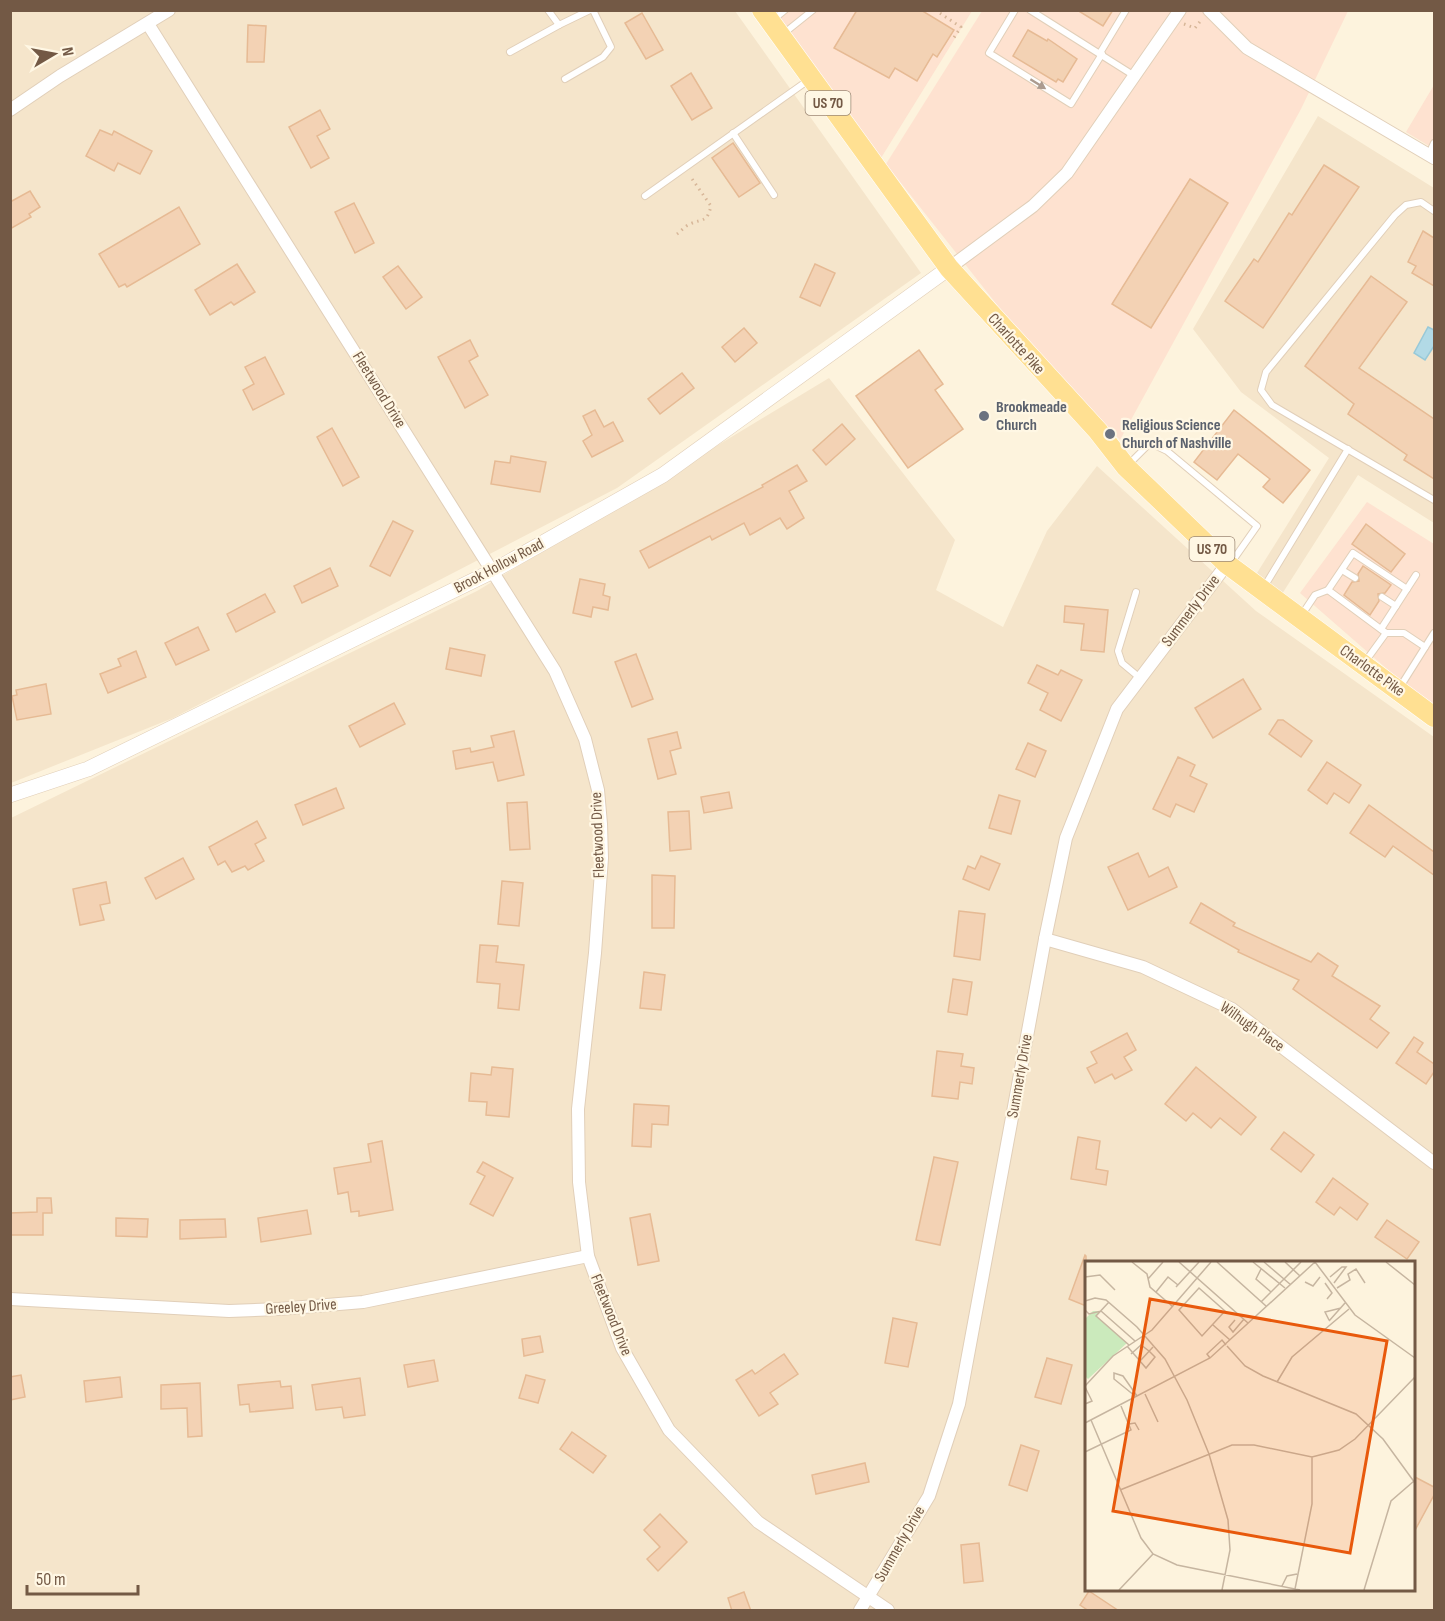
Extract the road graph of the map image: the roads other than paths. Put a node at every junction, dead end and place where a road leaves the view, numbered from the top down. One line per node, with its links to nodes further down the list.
1 (169, 10): 11 (street)
2 (548, 10): 12 (lane)
3 (591, 10): 12 (lane); 17 (lane)
4 (813, 10): 10 (lane)
5 (1015, 10): 14 (lane, one-way to 14)
6 (1030, 10): 14 (lane)
7 (1126, 10): 14 (lane)
8 (1180, 10): 15 (street)
9 (1209, 10): 20 (street)
10 (774, 20): 16 (main road, Charlotte Pike / US 70)
11 (148, 24): 18 (street); 30 (street, Fleetwood Drive)
12 (559, 25): 13 (lane)
13 (510, 52)
14 (1101, 54): 15 (lane)
15 (1133, 75): 24 (street)
16 (811, 78): 19 (lane); 24 (main road, Charlotte Pike / US 70)
17 (565, 79)
18 (10, 110)
19 (733, 133): 21 (lane); 22 (lane)
20 (1432, 152)
21 (645, 195)
22 (774, 195)
23 (1434, 211): 25 (lane)
24 (949, 268): 26 (main road, Charlotte Pike / US 70); 30 (street, Brook Hollow Road)
25 (1348, 449): 27 (lane); 34 (lane)
26 (1126, 467): 28 (main road, Charlotte Pike / US 70); 28 (lane)
27 (1434, 500)
28 (1228, 565): 34 (main road, Charlotte Pike / US 70); 44 (street, Summerly Drive)
29 (1342, 570): 32 (lane); 33 (lane); 35 (lane)
30 (493, 571): 47 (street, Brook Hollow Road); 50 (street, Fleetwood Drive)
31 (1416, 575): 33 (lane)
32 (1355, 578)
33 (1407, 589): 38 (lane)
34 (1262, 590): 39 (main road, Charlotte Pike / US 70)
35 (1328, 590): 39 (lane); 40 (lane)
36 (1136, 592): 44 (lane)
37 (1382, 597): 38 (lane)
38 (1396, 606): 40 (lane)
39 (1300, 618): 43 (main road, Charlotte Pike / US 70)
40 (1383, 631): 42 (lane); 43 (lane)
41 (1434, 633): 42 (lane)
42 (1425, 647): 45 (lane)
43 (1363, 664): 45 (main road, Charlotte Pike / US 70)
44 (1140, 678): 48 (street, Summerly Drive)
45 (1398, 690): 46 (main road, Charlotte Pike / US 70)
46 (1434, 717)
47 (10, 795)
48 (1044, 939): 49 (street, Wilhugh Place); 52 (street, Summerly Drive)
49 (1434, 1163)
50 (588, 1256): 51 (street, Greeley Drive); 52 (street, Fleetwood Drive)
51 (10, 1299)
52 (869, 1598): 53 (street, Summerly Drive); 54 (street, Fleetwood Drive)
53 (860, 1611)
54 (888, 1611)

